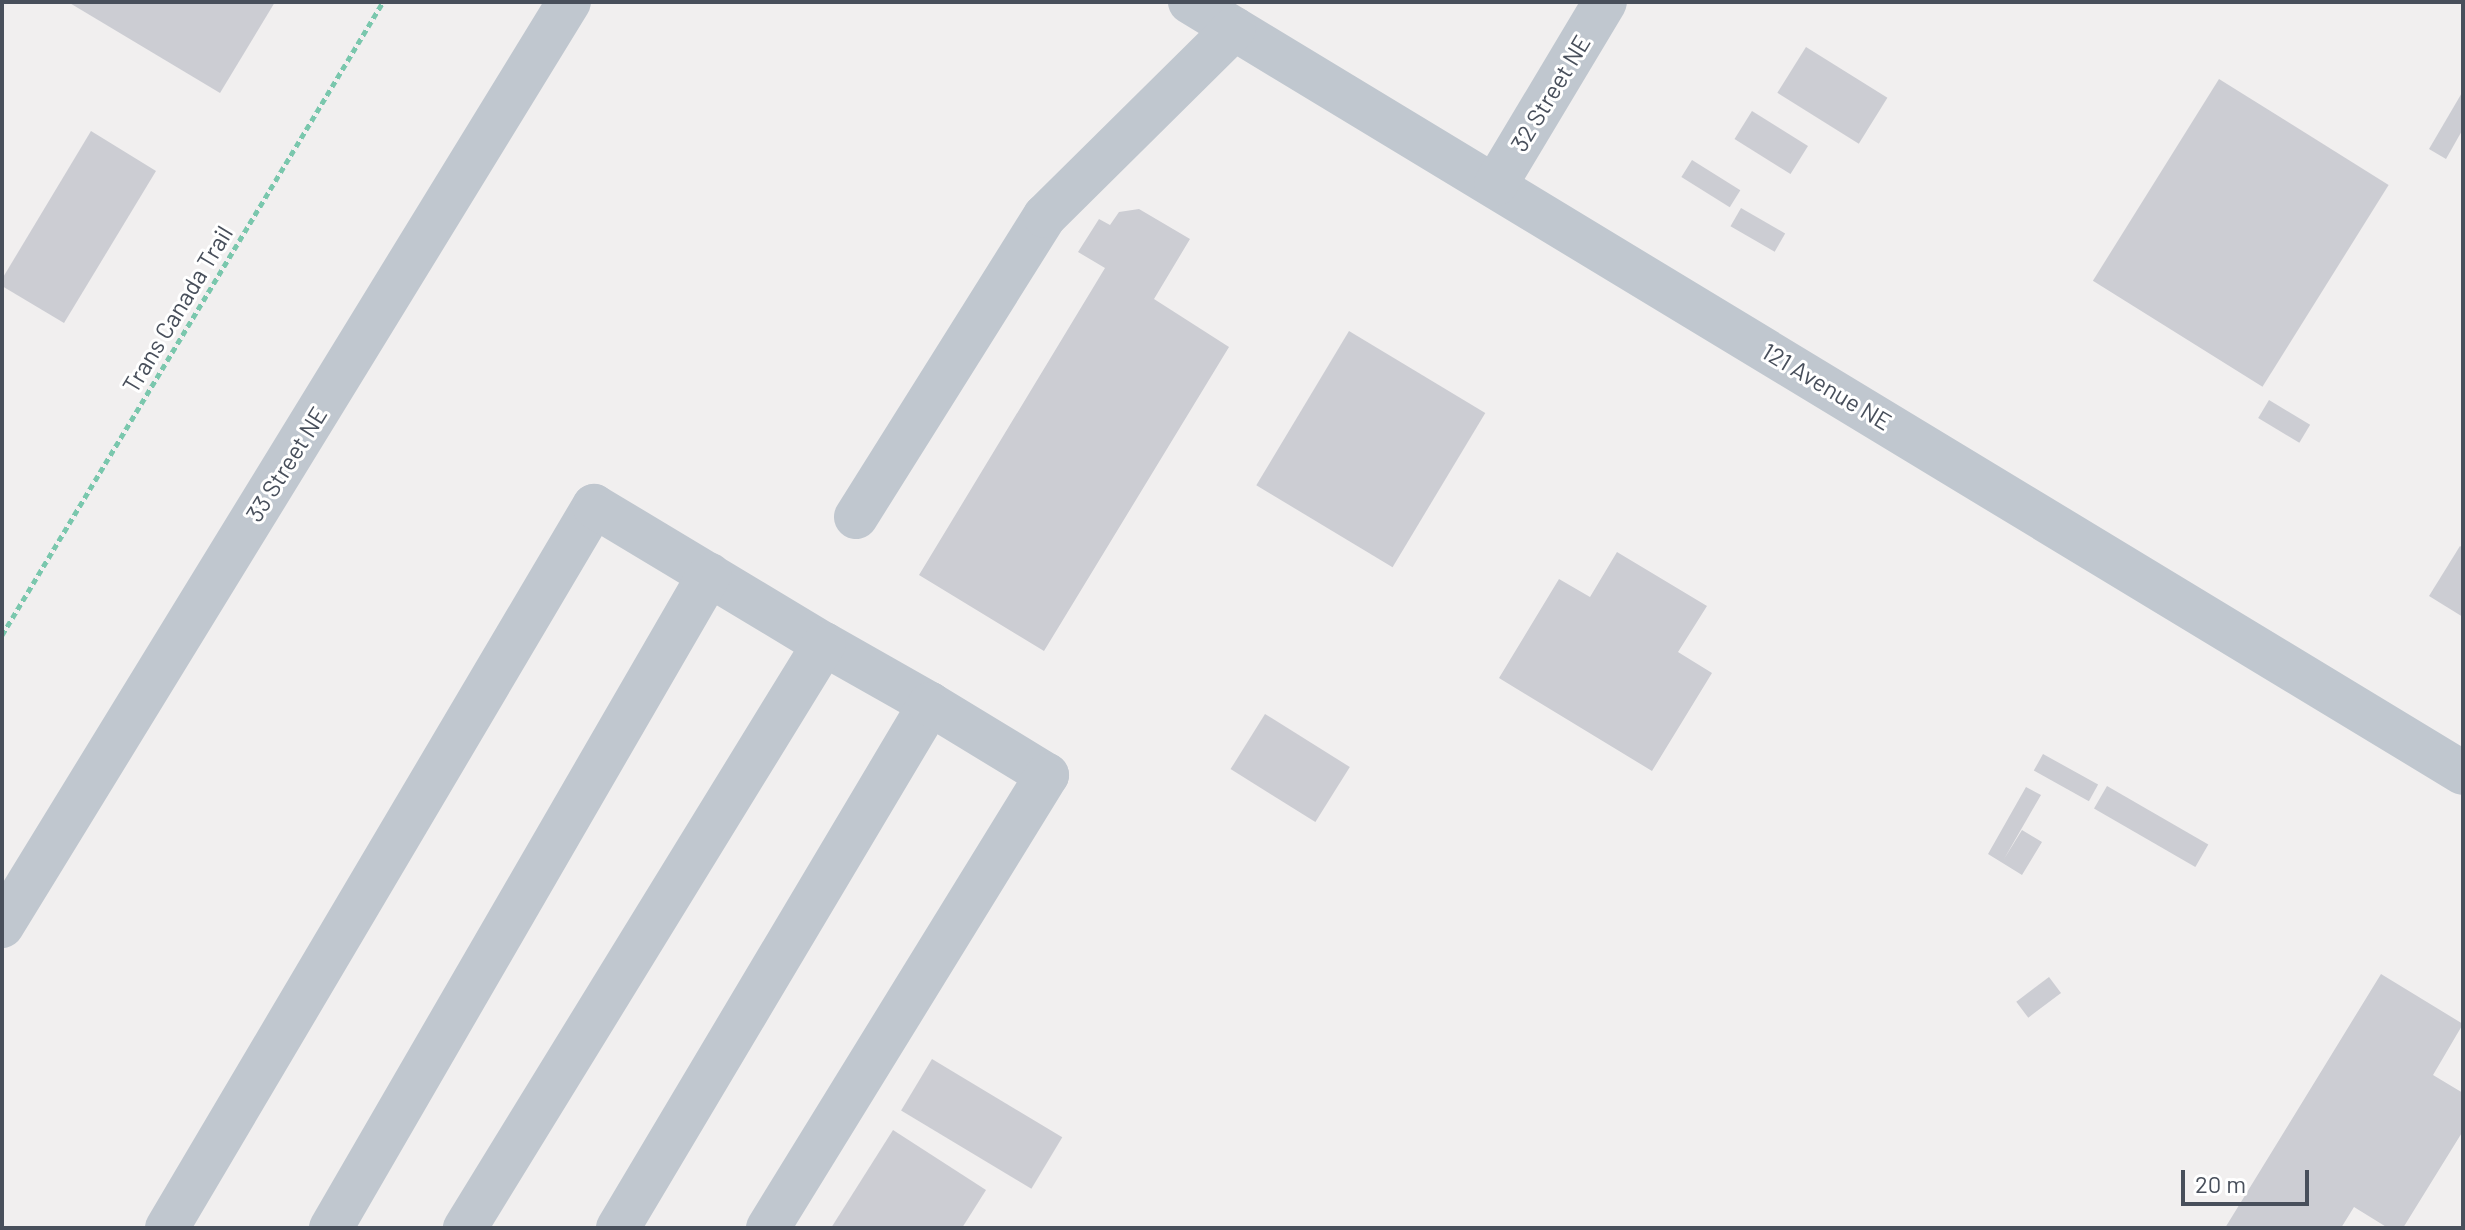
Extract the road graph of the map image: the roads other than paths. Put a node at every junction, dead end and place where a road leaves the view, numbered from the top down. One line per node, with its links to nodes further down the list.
1 (569, 2): 11 (street, 33 Street NE)
2 (1190, 2): 4 (street, 121 Avenue NE)
3 (1605, 2): 5 (street, 32 Street NE)
4 (1234, 29): 5 (street, 121 Avenue NE); 6 (street)
5 (1496, 184): 10 (street, 121 Avenue NE)
6 (856, 517)
7 (709, 575): 8 (street); 12 (street); 13 (street)
8 (824, 644): 9 (street); 14 (street)
9 (930, 704): 15 (street); 16 (street)
10 (2463, 773)
11 (2, 926)
12 (167, 1228)
13 (331, 1228)
14 (465, 1228)
15 (618, 1228)
16 (768, 1228)

